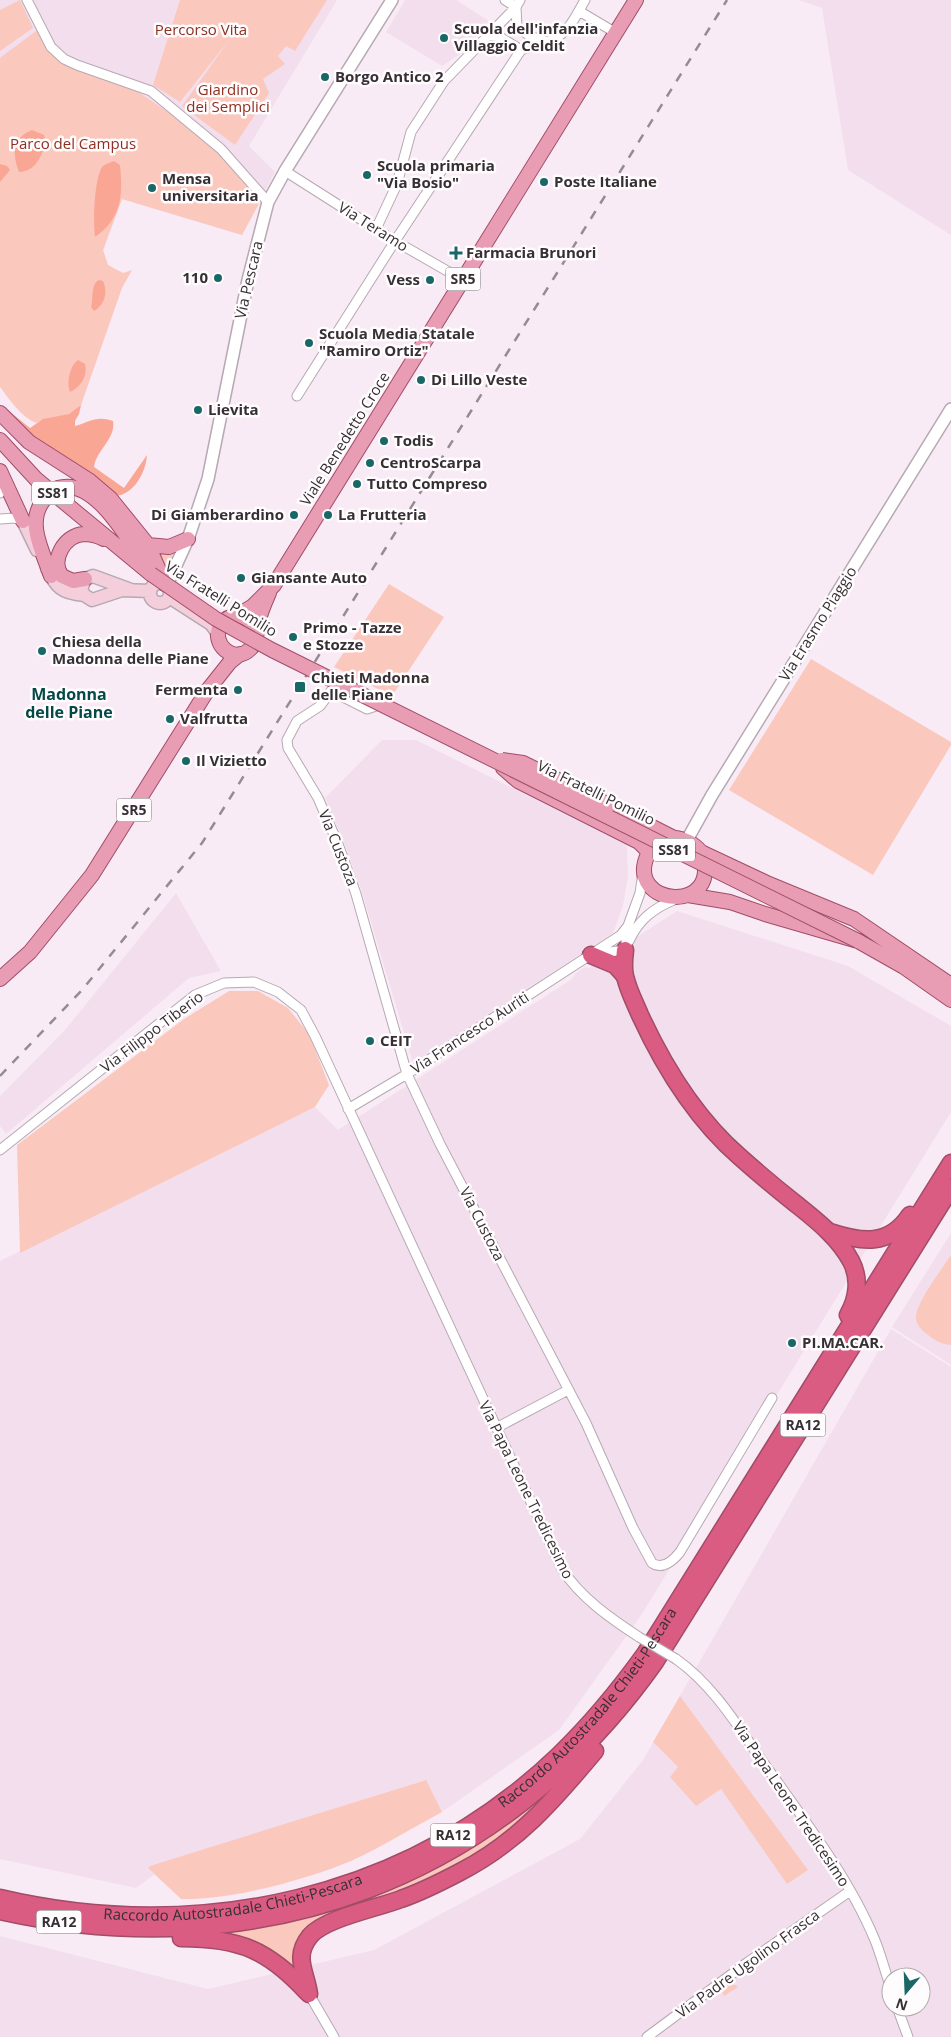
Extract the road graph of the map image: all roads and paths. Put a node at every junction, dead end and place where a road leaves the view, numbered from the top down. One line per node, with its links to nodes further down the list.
1 (27, 0): 14 (street)
2 (392, 0): 13 (street, Via Pescara)
3 (505, 0): 6 (street)
4 (586, 0): 7 (street)
5 (636, 0): 9 (main road, Viale Benedetto Croce / SR5)
6 (518, 3): 8 (street); 10 (street)
7 (579, 10): 9 (street); 11 (street)
8 (518, 27): 11 (street); 12 (street)
9 (616, 33): 17 (main road, Viale Benedetto Croce / SR5)
10 (488, 35): 12 (street); 15 (street)
11 (547, 42): 12 (street)
12 (521, 50): 16 (street)
13 (285, 172): 14 (street, Via Pescara); 15 (street, Via Teramo)
14 (268, 202): 28 (street, Via Pescara)
15 (376, 229): 16 (street, Via Teramo)
16 (395, 241): 17 (street, Via Teramo); 18 (street)
17 (463, 280): 36 (main road, Viale Benedetto Croce / SR5)
18 (298, 396)
19 (951, 409): 50 (street, Via Erasmo Piaggio)
20 (0, 413): 30 (main road)
21 (0, 440): 29 (main road, SS81)
22 (0, 472): 24 (street); 27 (main road)
23 (58, 488): 31 (main road)
24 (0, 493)
25 (43, 500): 32 (main road)
26 (0, 519): 27 (street)
27 (23, 521): 32 (main road)
28 (188, 539): 30 (main road); 35 (street, Via Pescara)
29 (112, 542): 31 (main road, SS81); 33 (main road)
30 (148, 545): 35 (main road)
31 (151, 574): 48 (main road, Via Fratelli Pomilio / SS81, bridge)
32 (51, 576): 39 (main road)
33 (85, 579): 34 (main road); 39 (main road)
34 (103, 581): 37 (main road); 40 (main road)
35 (167, 589): 38 (main road); 38 (main road); 42 (main road)
36 (271, 589): 41 (main road, SR5); 43 (main road, SR5)
37 (130, 590): 38 (main road); 40 (main road)
38 (150, 591)
39 (84, 596): 40 (main road)
40 (100, 598)
41 (238, 615): 42 (main road, SR5); 43 (main road)
42 (216, 626): 44 (main road, SR5)
43 (256, 631): 45 (main road, SR5)
44 (220, 646): 45 (main road); 46 (main road, SR5)
45 (240, 654): 46 (main road, SR5)
46 (207, 691): 56 (main road, SR5)
47 (331, 691): 49 (street, Via Fratelli Pomilio); 65 (street, Via Custoza)
48 (490, 758): 49 (main road, bridge); 51 (main road, bridge); 57 (main road, Via Fratelli Pomilio / SS81, bridge)
49 (668, 838): 50 (main road); 51 (main road)
50 (687, 840): 52 (main road)
51 (649, 852): 53 (main road)
52 (701, 852): 54 (main road); 63 (main road)
53 (644, 866): 54 (main road); 55 (street)
54 (682, 897): 57 (main road, bridge); 58 (street)
55 (628, 926): 58 (street); 59 (street, Via Francesco Auriti)
56 (46, 930): 60 (main road, SR5); 62 (main road, SR5)
57 (858, 941): 64 (main road, Via Fratelli Pomilio / SS81)
58 (625, 950): 59 (street, Via Francesco Auriti); 61 (highway)
59 (591, 954): 61 (highway); 65 (street, Via Francesco Auriti)
60 (0, 964)
61 (624, 975): 71 (highway)
62 (0, 979)
63 (951, 985)
64 (951, 1000)
65 (407, 1074): 66 (street, Via Francesco Auriti); 73 (street, Via Custoza)
66 (348, 1108): 67 (street, Via Filippo Tiberio); 75 (street, Via Papa Leone Tredicesimo)
67 (0, 1150)
68 (951, 1163): 70 (highway, Raccordo Autostradale Chieti-Pescara / RA12)
69 (951, 1188): 76 (highway, Raccordo Autostradale Chieti-Pescara / RA12)
70 (933, 1193): 71 (highway); 72 (highway, Raccordo Autostradale Chieti-Pescara / RA12)
71 (830, 1232): 72 (highway)
72 (839, 1344): 78 (highway, Raccordo Autostradale Chieti-Pescara / RA12)
73 (568, 1390): 74 (street, Via Custoza); 75 (street)
74 (772, 1398)
75 (496, 1428): 77 (street, Via Papa Leone Tredicesimo, bridge)
76 (608, 1723): 80 (highway, Raccordo Autostradale Chieti-Pescara / RA12); 82 (highway)
77 (850, 1891): 81 (street, Via Papa Leone Tredicesimo); 85 (street, Via Padre Ugolino Frasca)
78 (0, 1898)
79 (0, 1911): 80 (highway, Raccordo Autostradale Chieti-Pescara / RA12)
80 (160, 1930): 82 (highway)
81 (884, 1967)
82 (309, 1994): 84 (street)
83 (901, 2017): 86 (street)
84 (334, 2037)
85 (647, 2037)
86 (908, 2037)

